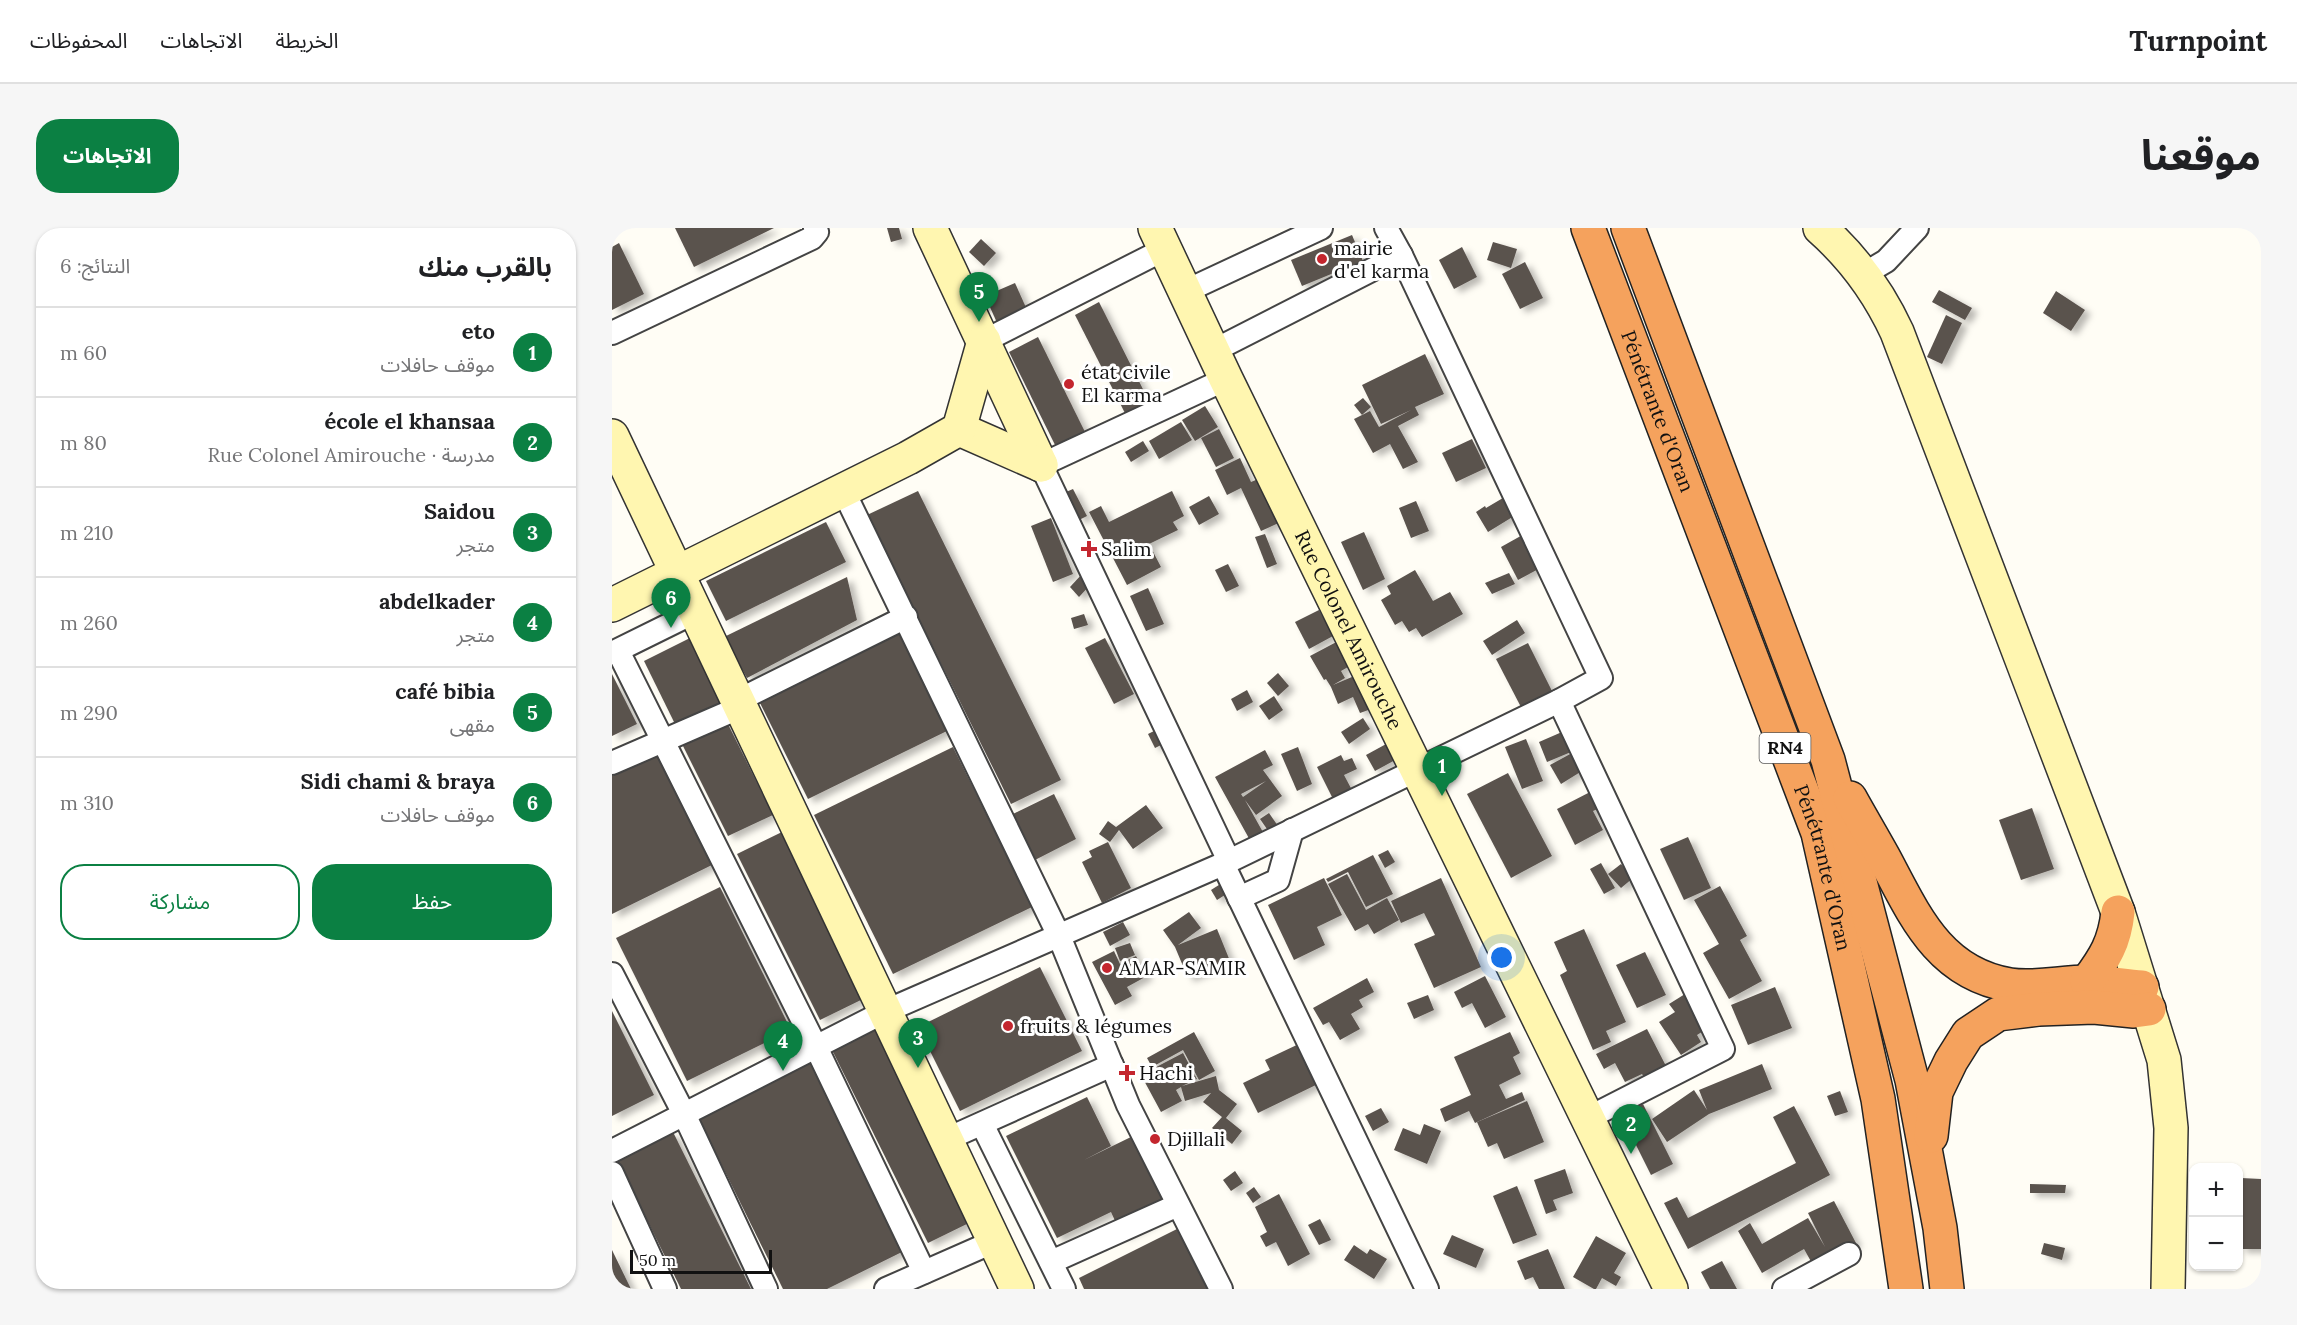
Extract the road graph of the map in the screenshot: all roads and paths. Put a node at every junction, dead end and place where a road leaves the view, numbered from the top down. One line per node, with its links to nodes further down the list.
1 (815, 228): 13 (street)
2 (930, 228): 14 (street)
3 (1322, 228): 12 (street)
4 (1386, 228): 10 (street)
5 (1588, 228): 64 (highway, Pénétrante d'Oran / RN4)
6 (1628, 228): 28 (highway, Pénétrante d'Oran / RN4)
7 (1820, 228): 11 (street)
8 (1917, 228): 11 (street)
9 (1160, 239): 12 (street, Rue Colonel Amirouche); 14 (street)
10 (1401, 255): 15 (street); 25 (street)
11 (1864, 274): 34 (street)
12 (1184, 292): 15 (street, Rue Colonel Amirouche)
13 (612, 333)
14 (984, 342): 16 (street); 18 (street)
15 (1220, 365): 18 (street); 30 (street, Rue Colonel Amirouche)
16 (960, 429): 18 (street); 19 (street)
17 (612, 436): 20 (street)
18 (1041, 465): 32 (street)
19 (843, 490): 20 (street); 23 (street)
20 (677, 573): 21 (street); 22 (street)
21 (612, 605)
22 (695, 612): 24 (street); 26 (street)
23 (906, 617): 26 (street); 35 (street)
24 (615, 652): 27 (street)
25 (1559, 701): 30 (street); 43 (street)
26 (740, 704): 27 (street); 39 (street)
27 (663, 741): 29 (street); 40 (street)
28 (1828, 760): 37 (highway); 50 (highway, Pénétrante d'Oran / RN4)
29 (612, 763)
30 (1418, 769): 31 (street); 43 (street, Rue Colonel Amirouche)
31 (1292, 830): 32 (street); 33 (street)
32 (1226, 862): 33 (street); 35 (street)
33 (1239, 898): 61 (street)
34 (2118, 912): 37 (highway); 38 (street)
35 (1059, 936): 39 (street); 41 (street)
36 (612, 974): 42 (street)
37 (2087, 982): 38 (highway)
38 (2146, 998): 50 (highway); 66 (street)
39 (886, 1011): 40 (street); 45 (street)
40 (816, 1047): 42 (street); 54 (street)
41 (1112, 1065): 44 (street); 48 (street)
42 (684, 1114): 46 (street); 56 (street)
43 (1587, 1118): 62 (street, Rue Colonel Amirouche)
44 (982, 1124): 45 (street); 53 (street)
45 (947, 1139): 51 (street)
46 (612, 1151)
47 (612, 1173): 49 (street)
48 (1178, 1205): 53 (street); 60 (street)
49 (621, 1217): 55 (street)
50 (1940, 1228): 65 (highway, Pénétrante d'Oran / RN4)
51 (995, 1240): 54 (street); 58 (street)
52 (1849, 1254): 63 (street)
53 (1051, 1262): 59 (street)
54 (924, 1272): 57 (street)
55 (665, 1289)
56 (766, 1289)
57 (886, 1289)
58 (1017, 1289)
59 (1064, 1289)
60 (1221, 1289)
61 (1427, 1289)
62 (1671, 1289)
63 (1784, 1289)
64 (1906, 1289)
65 (1947, 1289)
66 (2168, 1289)

